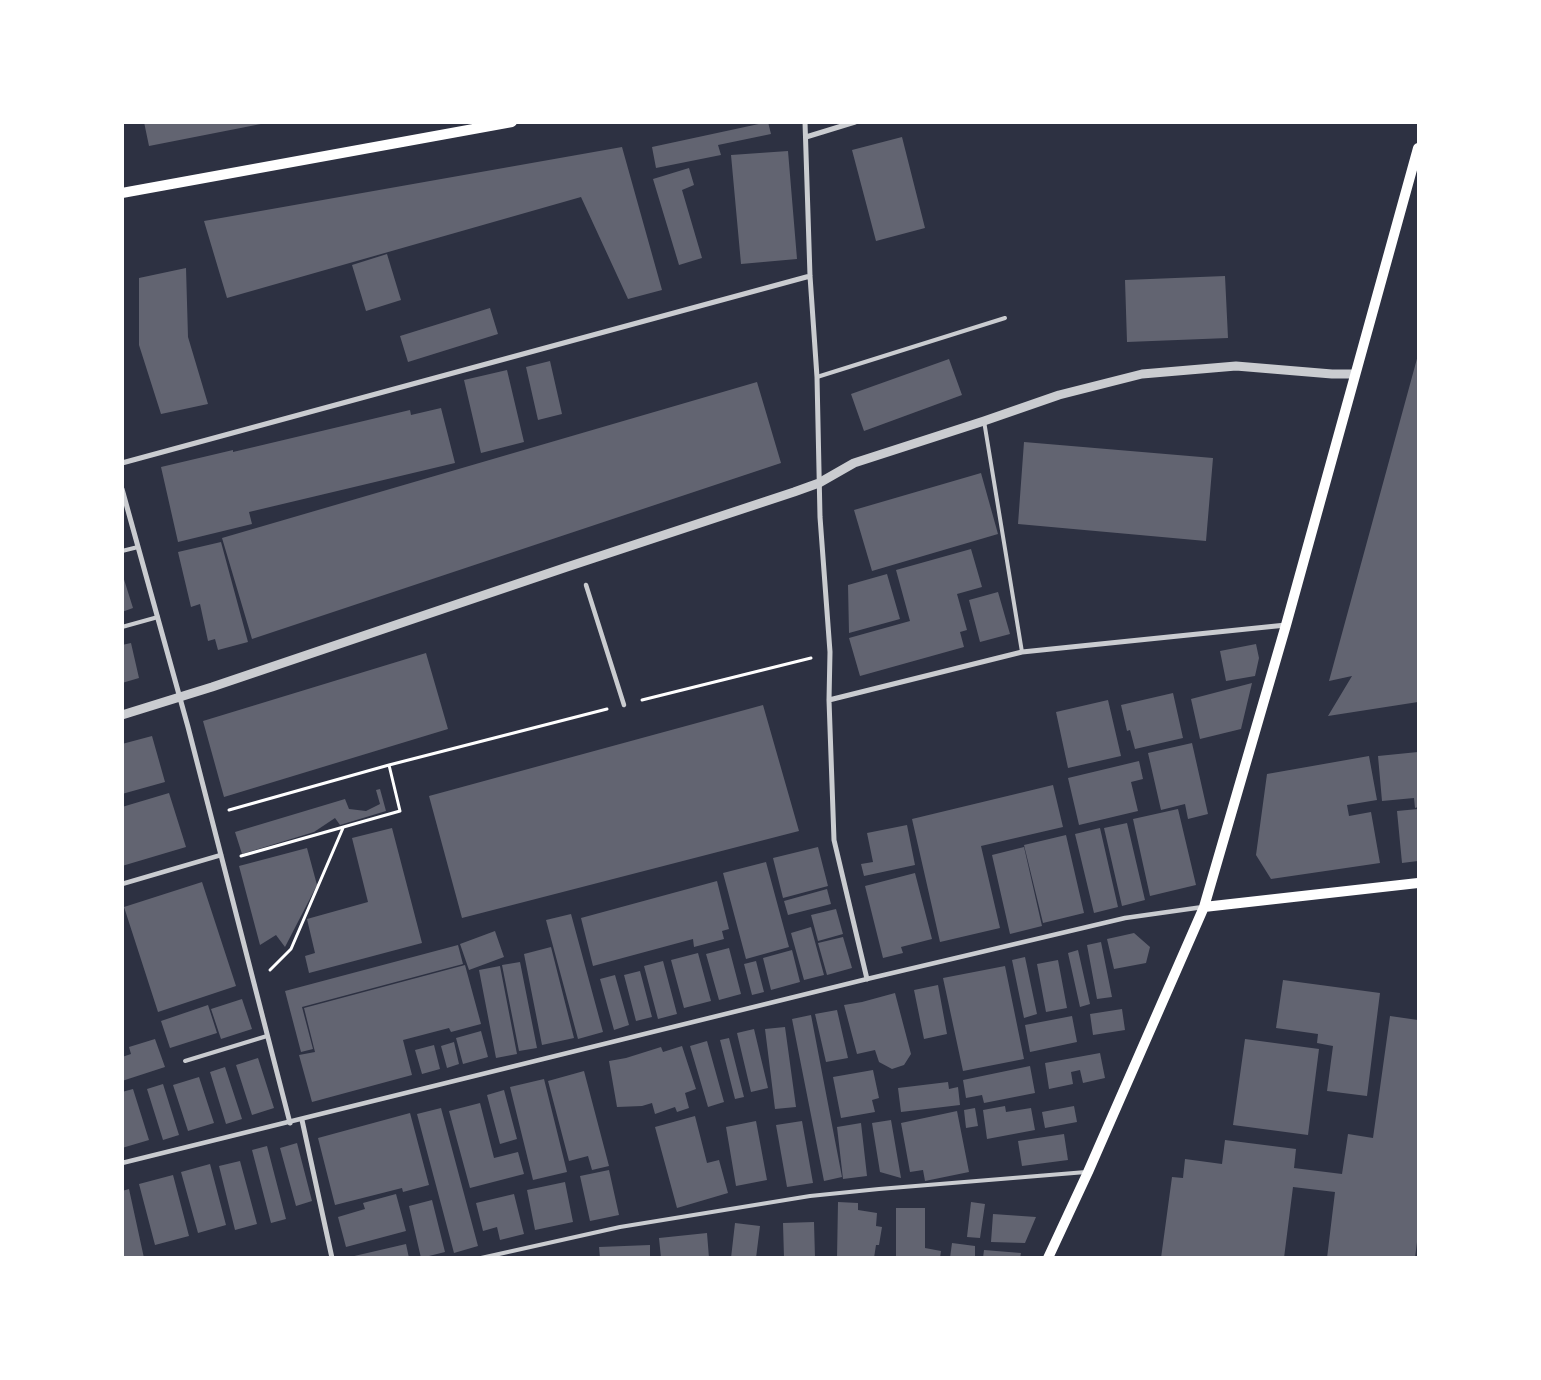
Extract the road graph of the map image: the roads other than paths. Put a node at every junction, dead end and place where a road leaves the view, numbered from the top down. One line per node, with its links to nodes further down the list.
1 (512, 122): 6 (main road)
2 (805, 122): 4 (street)
3 (855, 122): 4 (street)
4 (806, 137): 7 (street)
5 (1418, 148): 9 (main road)
6 (122, 193)
7 (810, 276): 10 (street); 12 (street)
8 (1005, 318): 10 (lane)
9 (1355, 374): 11 (street); 19 (main road)
10 (817, 377): 13 (street)
11 (984, 422): 13 (street); 21 (lane)
12 (122, 463)
13 (819, 483): 22 (street); 23 (street)
14 (122, 489): 15 (street)
15 (138, 547): 16 (lane); 18 (street)
16 (122, 551)
17 (586, 585): 24 (street)
18 (158, 617): 20 (lane); 22 (street)
19 (1286, 625): 21 (street); 29 (main road)
20 (122, 627)
21 (1022, 652): 23 (street)
22 (180, 697): 25 (street); 26 (street)
23 (829, 700): 30 (street)
24 (624, 705)
25 (122, 715)
26 (221, 855): 28 (street); 31 (street)
27 (1418, 883): 29 (main road)
28 (122, 884)
29 (1204, 906): 30 (street); 36 (main road)
30 (867, 979): 33 (street)
31 (267, 1036): 32 (lane); 34 (street)
32 (185, 1061)
33 (302, 1120): 34 (street); 37 (street)
34 (290, 1123): 35 (street)
35 (122, 1163)
36 (1088, 1172): 38 (lane); 39 (main road)
37 (332, 1258)
38 (480, 1258)
39 (1048, 1258)

